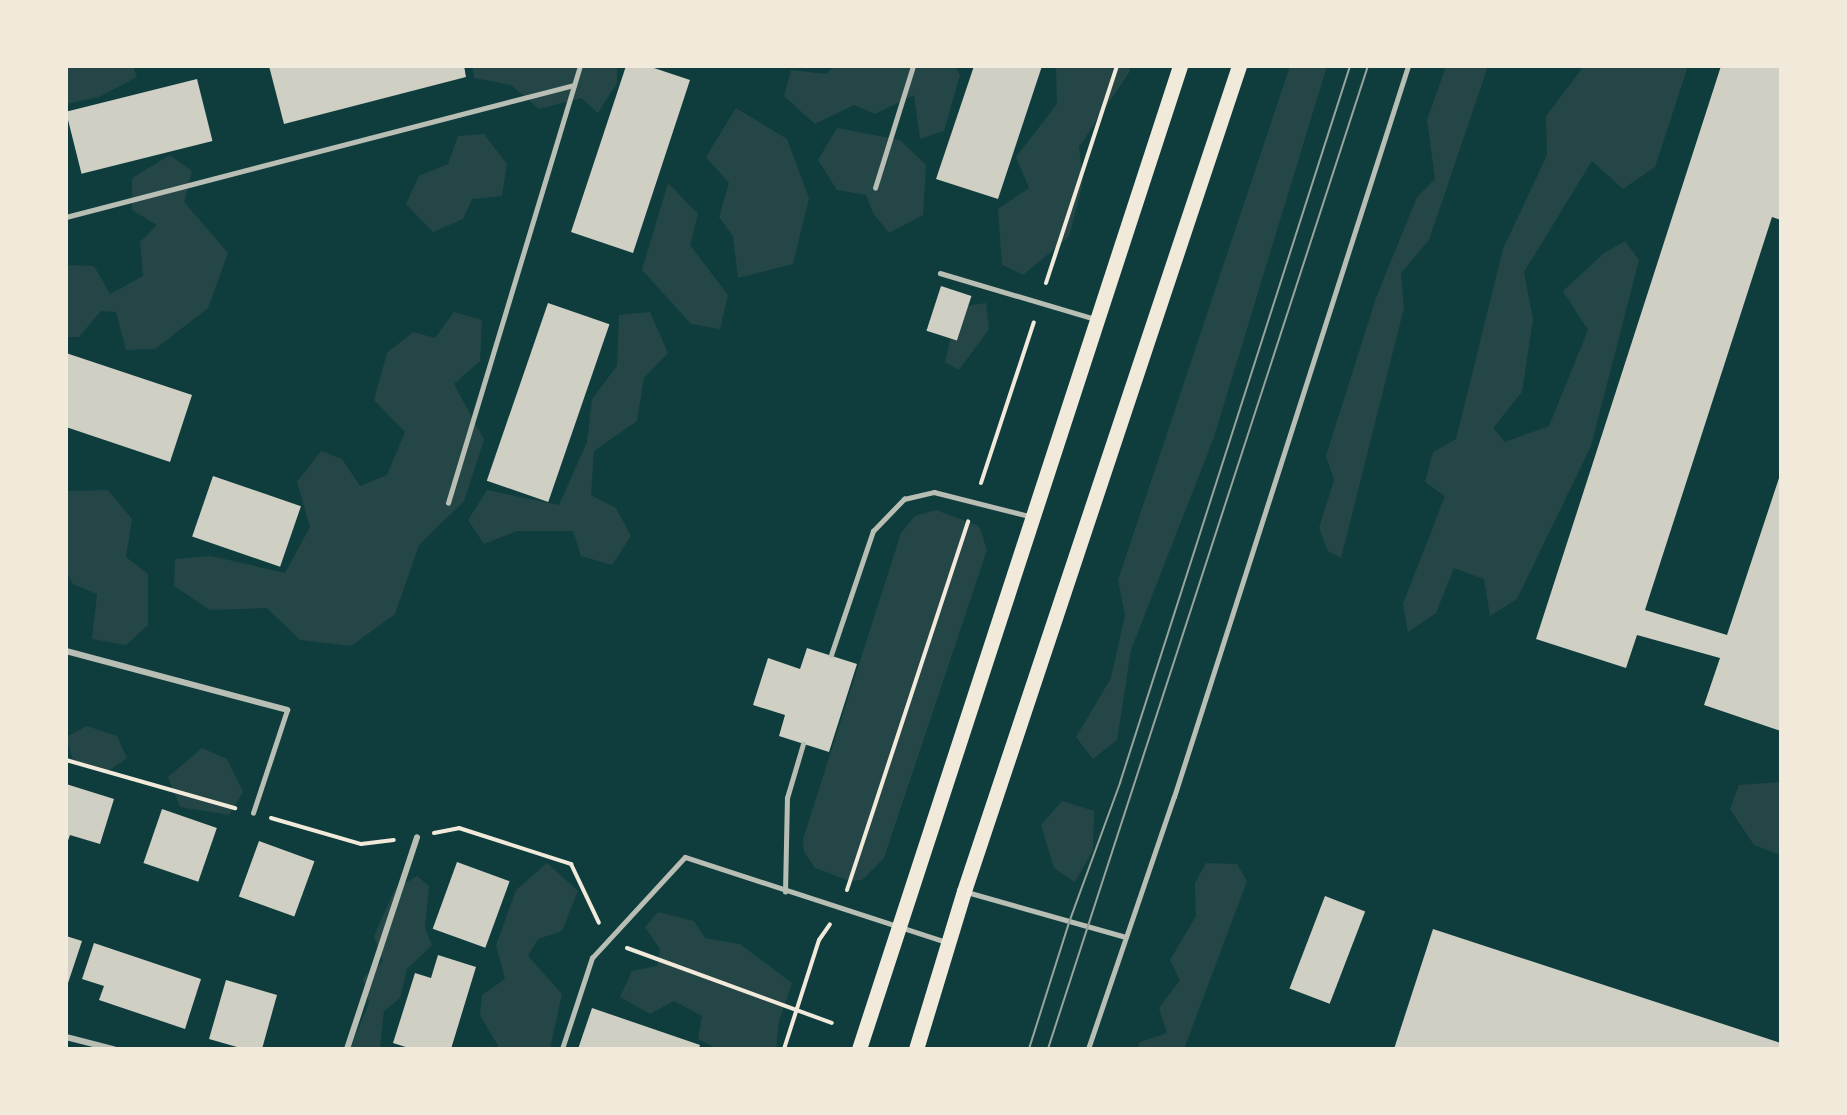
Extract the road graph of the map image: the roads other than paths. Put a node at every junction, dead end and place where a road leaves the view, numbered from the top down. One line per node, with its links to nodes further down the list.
1 (580, 66): 6 (lane)
2 (913, 66): 7 (lane)
3 (1180, 66): 10 (main road)
4 (1239, 66): 19 (main road)
5 (1408, 66): 22 (lane)
6 (574, 85): 8 (lane); 11 (lane)
7 (875, 188)
8 (66, 216)
9 (940, 273): 10 (lane)
10 (1098, 320): 12 (main road)
11 (448, 503)
12 (1032, 517): 14 (lane); 21 (main road)
13 (66, 651): 15 (street)
14 (831, 656)
15 (286, 710): 17 (lane)
16 (803, 744): 20 (lane)
17 (253, 813)
18 (417, 837): 26 (street)
19 (964, 891): 22 (lane); 23 (main road)
20 (785, 892): 21 (lane); 27 (lane)
21 (899, 927): 23 (lane); 28 (main road)
22 (1123, 936): 30 (lane)
23 (949, 942): 29 (main road)
24 (66, 1037): 25 (street)
25 (113, 1049)
26 (347, 1049)
27 (562, 1049)
28 (859, 1049)
29 (916, 1049)
30 (1088, 1049)

